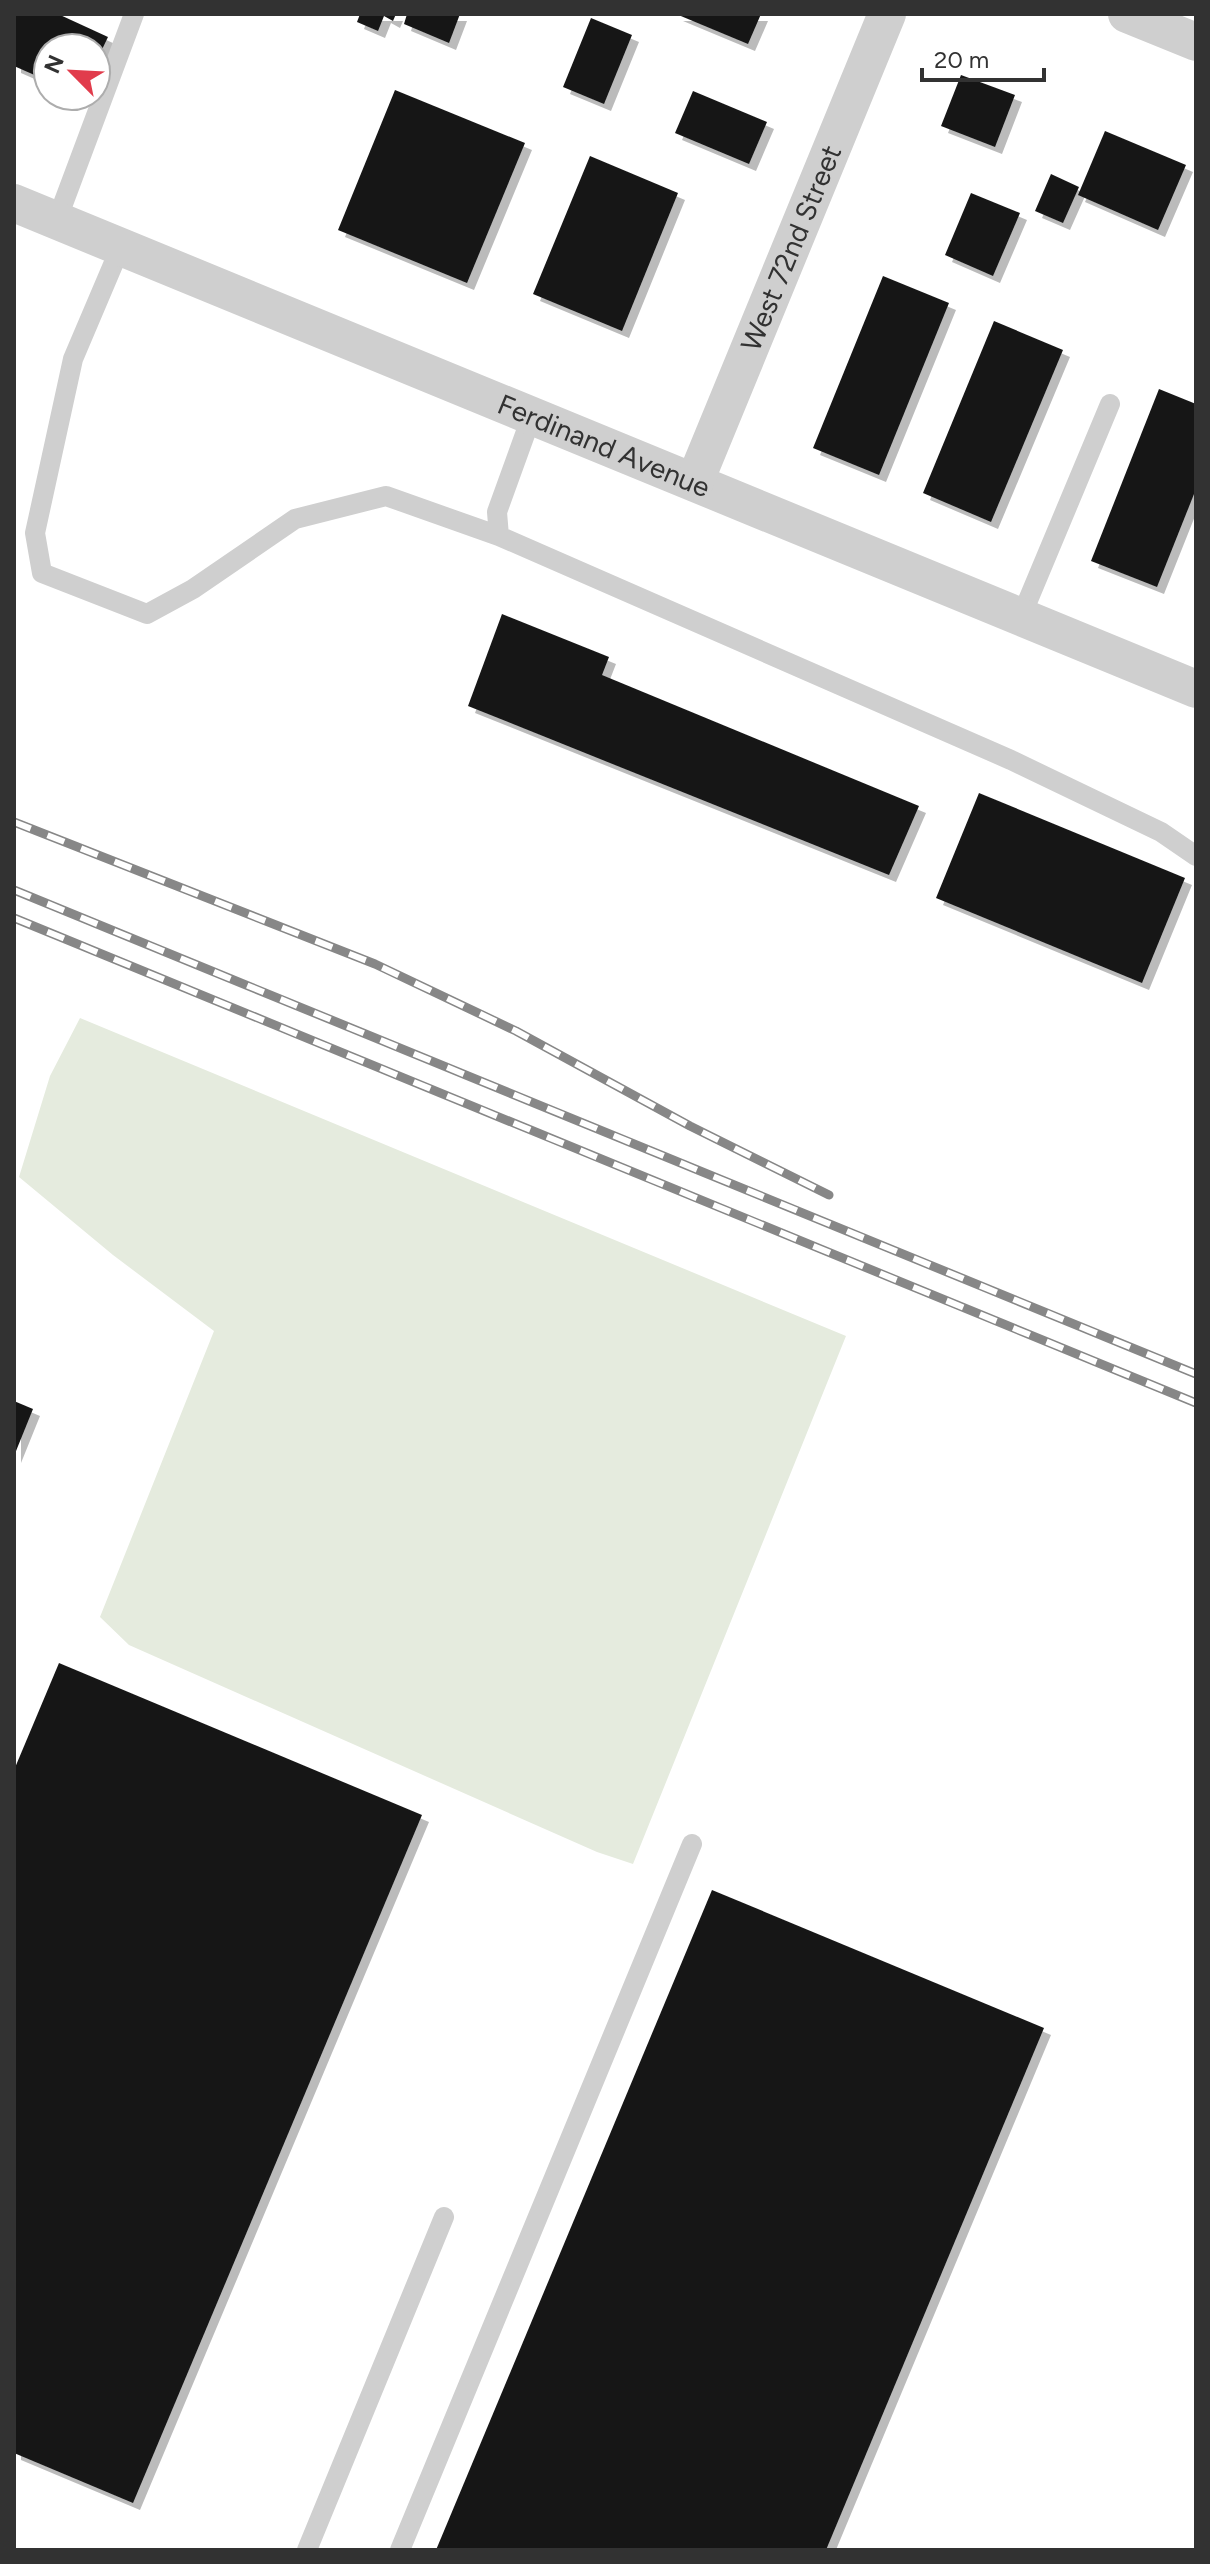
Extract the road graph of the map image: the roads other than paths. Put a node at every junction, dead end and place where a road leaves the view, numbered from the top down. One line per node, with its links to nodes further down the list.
1 (134, 14): 6 (lane)
2 (887, 14): 10 (street, West 72nd Street)
3 (1127, 14): 4 (street)
4 (1196, 42)
5 (14, 203): 6 (street, Ferdinand Avenue)
6 (57, 220): 7 (street, Ferdinand Avenue)
7 (121, 246): 9 (street, Ferdinand Avenue); 11 (lane)
8 (1110, 404): 12 (lane)
9 (532, 415): 10 (street, Ferdinand Avenue); 11 (lane)
10 (695, 481): 12 (street, Ferdinand Avenue)
11 (499, 536): 14 (lane)
12 (1021, 617): 13 (street, Ferdinand Avenue)
13 (1196, 689)
14 (1196, 856)
15 (692, 1844): 18 (lane)
16 (444, 2217): 17 (lane)
17 (307, 2550)
18 (400, 2550)

